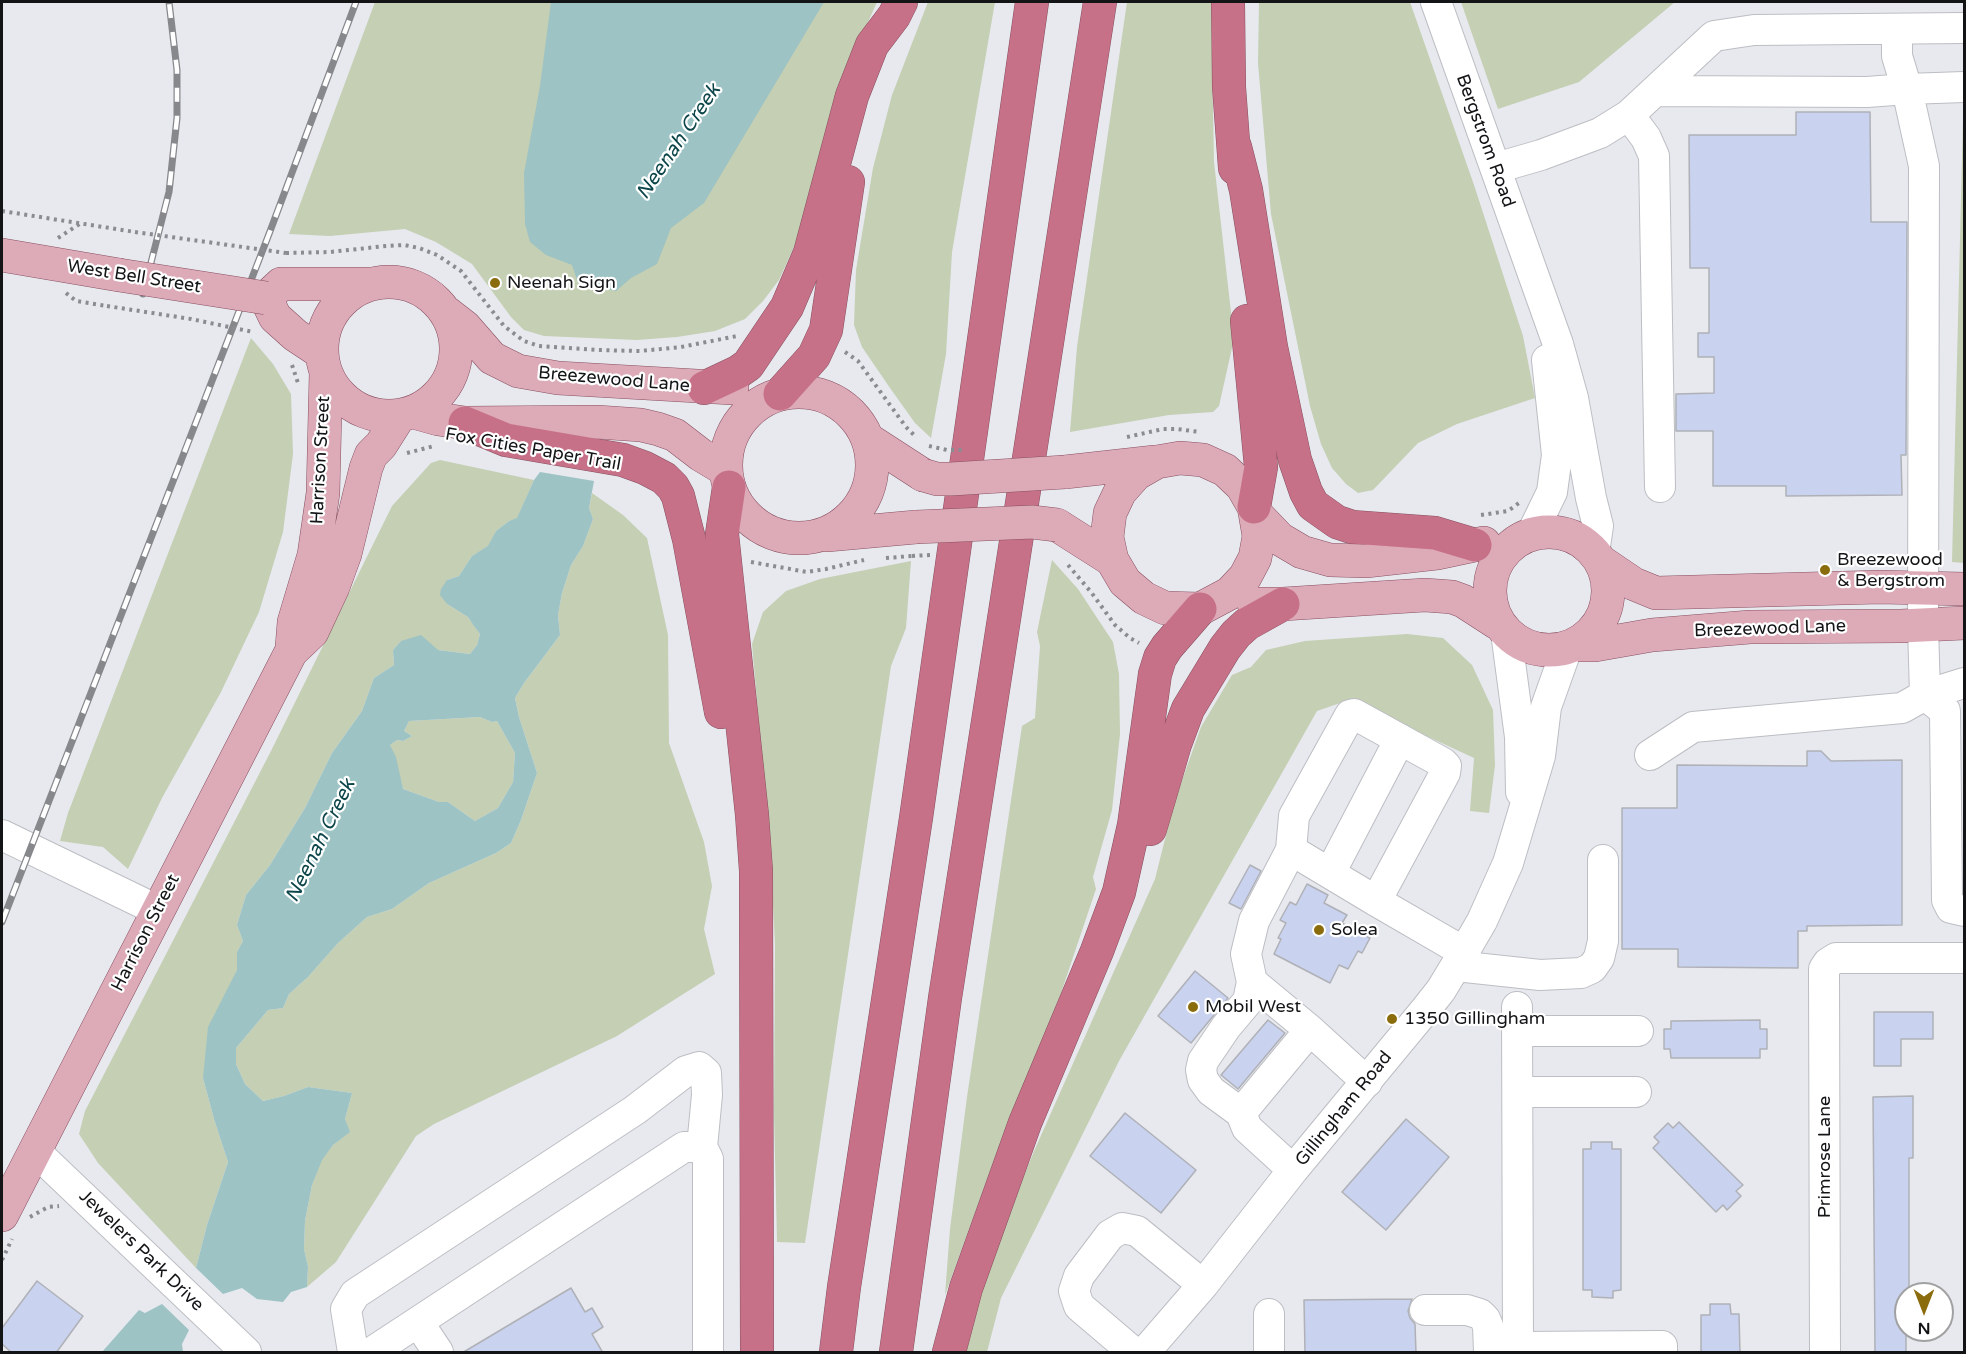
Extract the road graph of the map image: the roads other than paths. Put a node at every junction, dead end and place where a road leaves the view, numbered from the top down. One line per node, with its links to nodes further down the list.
1 (1032, 2): 81 (highway)
2 (1100, 2): 82 (highway)
3 (1228, 2): 12 (highway)
4 (1436, 2): 13 (street, Bergstrom Road)
5 (898, 9): 20 (highway); 21 (highway)
6 (1965, 28): 7 (street)
7 (1897, 29): 9 (street); 10 (street)
8 (1965, 87): 9 (street)
9 (1907, 89): 10 (street); 34 (street)
10 (1655, 91): 11 (street)
11 (1629, 115): 13 (street); 27 (street)
12 (1235, 147): 28 (highway); 29 (highway)
13 (1496, 168): 15 (street, Bergstrom Road)
14 (2, 255): 17 (main road, West Bell Street, bridge)
15 (1534, 280): 31 (street, Bergstrom Road); 32 (street, Bergstrom Road)
16 (375, 284): 17 (main road); 18 (main road); 19 (main road)
17 (266, 298): 19 (main road)
18 (445, 311): 20 (main road, Breezewood Lane); 22 (main road)
19 (315, 370): 22 (main road); 42 (main road, Harrison Street)
20 (704, 388): 21 (main road, Breezewood Lane)
21 (774, 397): 24 (main road); 26 (main road)
22 (407, 414): 23 (main road); 42 (main road, Harrison Street)
23 (465, 423): 26 (main road); 58 (highway)
24 (869, 440): 25 (main road, bridge); 30 (main road)
25 (1157, 462): 28 (main road); 33 (main road)
26 (728, 478): 30 (main road); 58 (highway)
27 (1660, 487)
28 (1255, 510): 29 (main road); 37 (main road)
29 (1476, 530): 31 (main road)
30 (822, 535): 33 (main road, bridge)
31 (1525, 535): 32 (main road); 40 (main road)
32 (1597, 557): 34 (main road, Breezewood Lane); 41 (main road)
33 (1112, 560): 37 (main road)
34 (1924, 589): 35 (main road, Breezewood Lane); 39 (street)
35 (1965, 589)
36 (1283, 604): 37 (main road); 40 (main road); 55 (highway)
37 (1205, 606): 55 (highway)
38 (1965, 623): 39 (main road, Breezewood Lane)
39 (1923, 626): 41 (main road, Breezewood Lane); 44 (street)
40 (1502, 627): 41 (main road); 47 (street, Gillingham Road)
41 (1572, 646): 47 (street, Gillingham Road)
42 (291, 652): 53 (main road, Harrison Street)
43 (1965, 683): 44 (street)
44 (1925, 695): 46 (street); 54 (street)
45 (1400, 739): 49 (street); 51 (street); 52 (street)
46 (1650, 755)
47 (1522, 813): 57 (street, Gillingham Road)
48 (2, 835): 53 (street)
49 (1291, 850): 51 (street); 59 (street)
50 (1603, 860): 57 (street)
51 (1330, 873): 52 (street)
52 (1377, 901): 57 (street)
53 (157, 910): 67 (main road, Harrison Street)
54 (1965, 911)
55 (1097, 951): 83 (highway)
56 (1965, 958): 89 (street, Primrose Lane)
57 (1460, 959): 62 (street, Gillingham Road)
58 (756, 965): 80 (highway)
59 (1252, 982): 60 (street); 65 (street)
60 (1310, 1030): 62 (street); 65 (street)
61 (1638, 1031): 63 (street)
62 (1367, 1082): 68 (street, Gillingham Road)
63 (1518, 1092): 64 (street); 74 (street)
64 (1636, 1092)
65 (1241, 1113): 68 (street)
66 (702, 1147): 73 (street); 76 (street); 79 (street)
67 (35, 1151): 69 (main road, Harrison Street); 75 (street, Jewelers Park Drive)
68 (1293, 1170): 70 (street, Gillingham Road)
69 (2, 1215)
70 (1203, 1285): 84 (street); 85 (street, Gillingham Road)
71 (1425, 1310): 87 (street)
72 (1269, 1314): 86 (street)
73 (418, 1322): 77 (street); 78 (street)
74 (1518, 1350): 88 (street)
75 (246, 1353)
76 (353, 1353)
77 (372, 1353)
78 (438, 1353)
79 (708, 1353)
80 (757, 1353)
81 (836, 1353)
82 (896, 1353)
83 (949, 1353)
84 (1133, 1353)
85 (1145, 1353)
86 (1269, 1353)
87 (1489, 1353)
88 (1662, 1353)
89 (1825, 1353)

